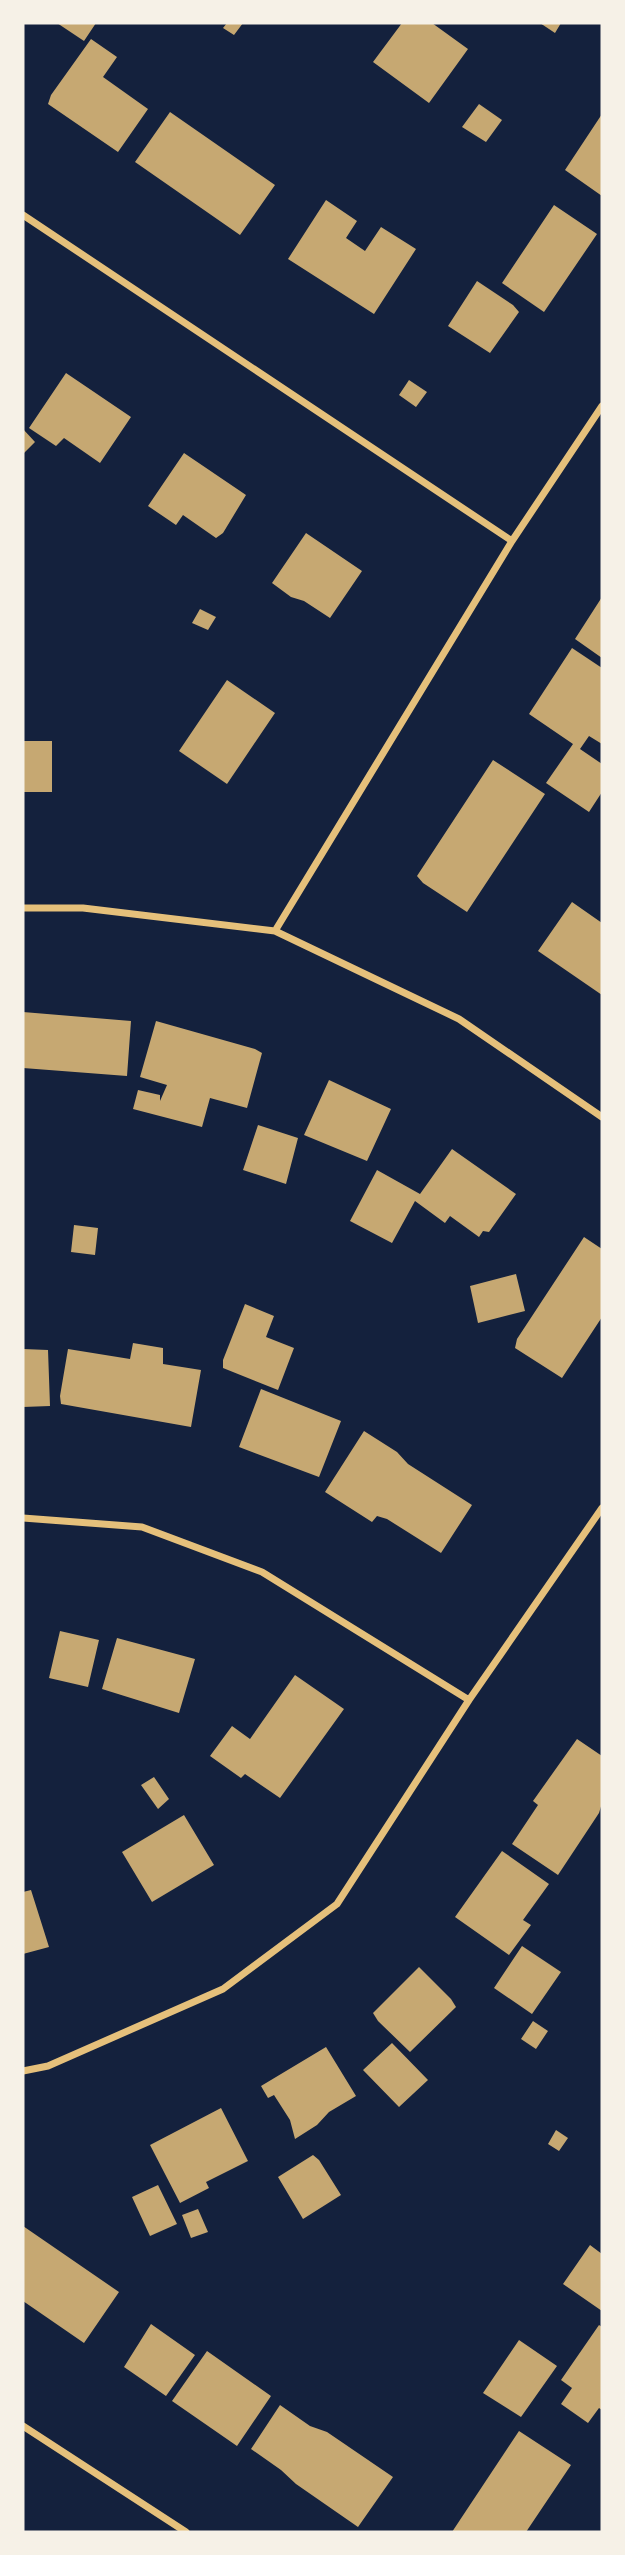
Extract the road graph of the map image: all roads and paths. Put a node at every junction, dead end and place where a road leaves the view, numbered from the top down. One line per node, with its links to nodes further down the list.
1 (23, 215): 3 (street)
2 (602, 406): 3 (street)
3 (512, 541): 5 (street)
4 (23, 908): 5 (street)
5 (275, 931): 6 (street)
6 (602, 1117)
7 (602, 1508): 9 (street)
8 (23, 1518): 9 (street)
9 (469, 1700): 10 (street)
10 (23, 2071)
11 (23, 2426): 12 (street)
12 (186, 2532)

